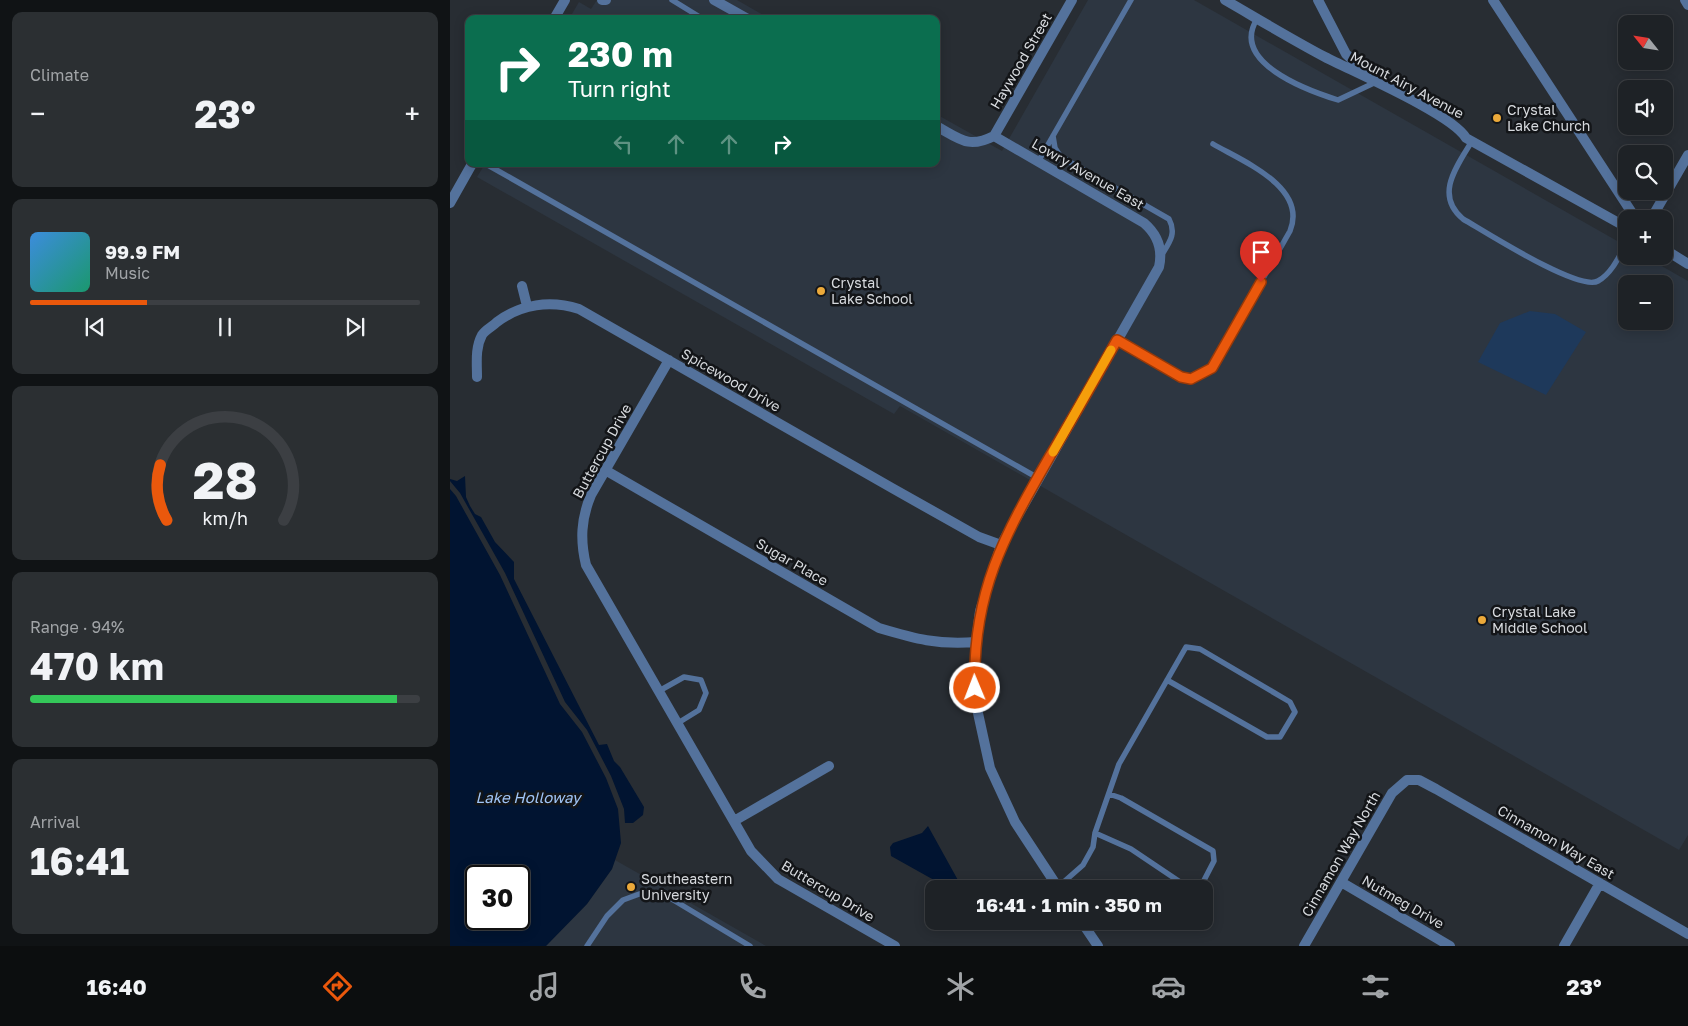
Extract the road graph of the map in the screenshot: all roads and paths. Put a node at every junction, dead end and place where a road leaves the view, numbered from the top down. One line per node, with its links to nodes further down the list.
1 (565, 0): 11 (street)
2 (672, 0): 12 (lane)
3 (714, 0): 13 (street)
4 (1072, 0): 17 (street, Haywood Street)
5 (1131, 0): 18 (lane)
6 (1225, 0): 14 (street, Mount Airy Avenue)
7 (1318, 0): 15 (street)
8 (1493, 0): 26 (street)
9 (1685, 0): 10 (street)
10 (1688, 5)
11 (556, 15)
12 (696, 15)
13 (741, 15)
14 (1257, 18): 15 (street, Mount Airy Avenue); 15 (lane)
15 (1376, 82): 19 (street, Mount Airy Avenue)
16 (940, 128): 17 (street)
17 (994, 136): 22 (street, Lowry Avenue East)
18 (1053, 136): 22 (lane); 30 (lane)
19 (1472, 141): 28 (street, Mount Airy Avenue); 31 (lane)
20 (1213, 144): 35 (lane)
21 (1688, 155): 27 (street)
22 (1038, 162): 30 (street, Lowry Avenue East)
23 (470, 167): 25 (street)
24 (491, 167): 39 (lane)
25 (450, 203)
26 (1630, 210)
27 (1656, 210)
28 (1618, 223)
29 (1673, 255): 32 (street)
30 (1161, 256): 35 (street)
31 (1618, 257)
32 (1688, 264)
33 (522, 286): 34 (street)
34 (527, 306): 36 (street, Spicewood Drive); 37 (street, Spicewood Drive)
35 (1117, 340): 39 (street)
36 (669, 360): 38 (street, Buttercup Drive); 40 (street, Spicewood Drive)
37 (477, 377)
38 (605, 470): 41 (street, Sugar Place); 43 (street, Buttercup Drive)
39 (1038, 478): 40 (street)
40 (1001, 545): 41 (street)
41 (976, 642): 50 (street)
42 (1167, 680): 42 (lane); 47 (lane)
43 (659, 691): 44 (street, Buttercup Drive); 44 (lane)
44 (678, 723): 48 (street, Buttercup Drive)
45 (829, 766): 48 (street)
46 (1407, 780): 52 (street, Cinnamon Way North); 53 (street, Cinnamon Way East)
47 (1109, 794): 49 (lane); 49 (lane)
48 (734, 821): 58 (street, Buttercup Drive)
49 (1095, 833): 51 (lane)
50 (1053, 880)
51 (1067, 880)
52 (1341, 882): 60 (street, Cinnamon Way North); 61 (street, Nutmeg Drive)
53 (1600, 883): 55 (street, Cinnamon Way East); 62 (street)
54 (1087, 930): 59 (street)
55 (1688, 934)
56 (588, 946): 57 (lane)
57 (750, 946)
58 (895, 946)
59 (1098, 946)
60 (1304, 946)
61 (1450, 946)
62 (1564, 946)

